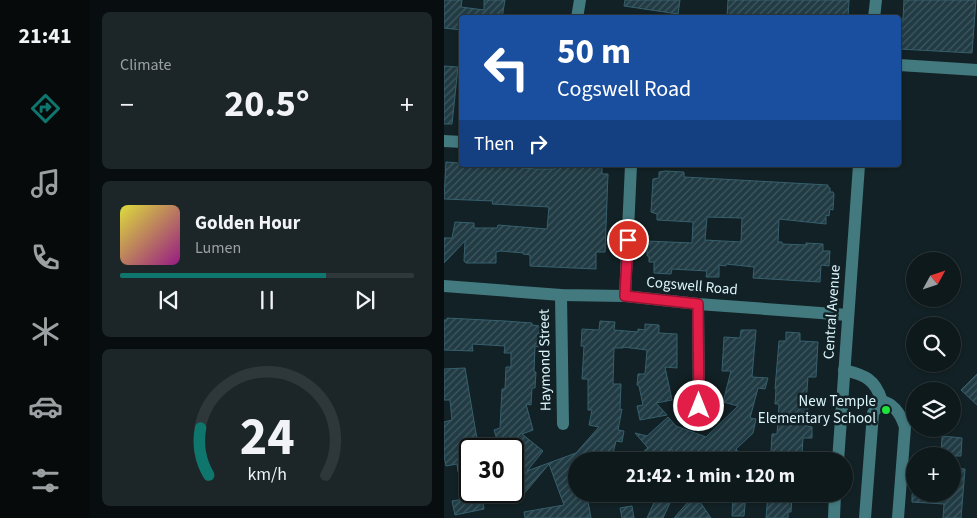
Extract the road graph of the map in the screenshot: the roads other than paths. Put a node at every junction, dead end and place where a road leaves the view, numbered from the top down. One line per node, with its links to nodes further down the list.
1 (580, 0): 3 (street)
2 (876, 0): 4 (street)
3 (578, 15)
4 (874, 15)
5 (901, 65): 6 (street)
6 (977, 70)
7 (444, 141): 8 (street)
8 (459, 142)
9 (631, 167): 13 (street)
10 (859, 167): 15 (street, Central Avenue)
11 (444, 286): 12 (street, Cogswell Road)
12 (560, 295): 13 (street, Cogswell Road); 19 (street, Haymond Street)
13 (625, 296): 14 (street, Cogswell Road)
14 (698, 304): 15 (street, Cogswell Road); 18 (street)
15 (848, 315): 16 (street, Central Avenue)
16 (844, 370): 17 (street); 20 (street, Central Avenue)
17 (882, 401): 23 (street); 24 (street)
18 (699, 406)
19 (563, 424)
20 (839, 452)
21 (835, 502): 22 (street)
22 (834, 518)
23 (866, 518)
24 (898, 518)

